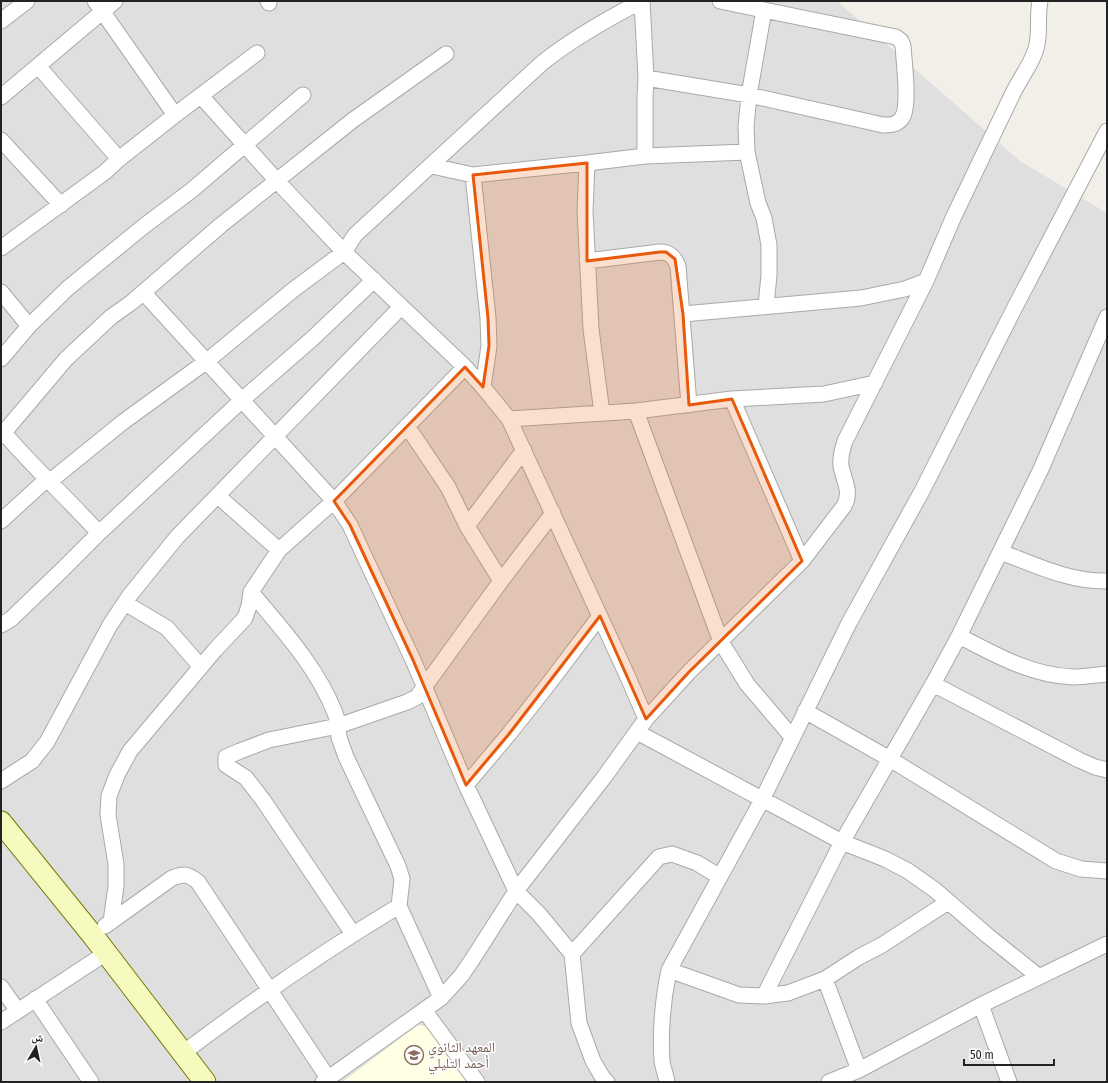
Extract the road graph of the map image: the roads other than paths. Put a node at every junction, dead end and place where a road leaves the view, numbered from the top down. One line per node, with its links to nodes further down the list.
1 (27, 1): 8 (street)
2 (115, 1): 6 (street)
3 (642, 1): 12 (street); 25 (street)
4 (720, 1): 7 (street)
5 (1040, 1): 33 (street)
6 (99, 6): 11 (street); 17 (street)
7 (764, 10): 14 (street); 14 (street)
8 (2, 17)
9 (257, 53): 15 (street)
10 (446, 54): 27 (street)
11 (38, 66): 16 (street); 23 (street)
12 (646, 78): 14 (street); 22 (street)
13 (303, 95): 20 (street)
14 (749, 95): 21 (street)
15 (201, 96): 17 (street); 20 (street)
16 (1, 98)
17 (175, 115): 23 (street)
18 (1107, 131): 78 (street)
19 (1, 140): 28 (street)
20 (244, 144): 27 (street); 40 (street)
21 (747, 152): 22 (street); 36 (street)
22 (645, 156): 24 (street)
23 (119, 159): 28 (street)
24 (587, 163): 26 (street); 31 (street)
25 (432, 166): 26 (street); 30 (street)
26 (473, 175): 45 (street)
27 (277, 181): 30 (street); 35 (street)
28 (61, 205): 29 (street)
29 (1, 248)
30 (344, 252): 32 (street); 42 (street)
31 (587, 261): 38 (street); 50 (street)
32 (374, 280): 37 (street); 47 (street)
33 (926, 281): 36 (street); 44 (street)
34 (1, 292): 40 (street)
35 (143, 292): 42 (street); 53 (street)
36 (766, 306): 38 (street)
37 (401, 307): 43 (street); 54 (street)
38 (683, 314): 48 (street)
39 (1107, 317): 64 (street)
40 (29, 326): 41 (street)
41 (1, 359)
42 (207, 361): 47 (street); 56 (street)
43 (465, 367): 45 (street); 52 (street)
44 (875, 383): 46 (street); 65 (street)
45 (483, 387): 51 (street)
46 (732, 399): 48 (street); 65 (street)
47 (242, 400): 54 (street); 62 (street)
48 (689, 405): 49 (street)
49 (636, 412): 50 (street); 73 (street)
50 (602, 413): 51 (street)
51 (509, 420): 55 (street)
52 (407, 426): 58 (street); 61 (street)
53 (2, 434): 56 (street)
54 (276, 436): 57 (street); 58 (street)
55 (524, 450): 59 (street); 61 (street)
56 (48, 480): 60 (street); 62 (street)
57 (218, 496): 63 (street); 69 (street)
58 (334, 501): 63 (street); 77 (street)
59 (553, 513): 66 (street); 70 (street)
60 (1, 521)
61 (467, 526): 66 (street)
62 (99, 533): 71 (street)
63 (278, 550): 68 (street)
64 (1001, 552): 67 (street); 72 (street)
65 (802, 561): 73 (street)
66 (501, 581): 77 (street)
67 (1107, 581)
68 (252, 592): 74 (street); 80 (street)
69 (125, 603): 74 (street); 85 (street)
70 (600, 616): 79 (street); 86 (street)
71 (1, 626)
72 (959, 636): 75 (street); 76 (street)
73 (721, 642): 79 (street); 82 (street)
74 (201, 667): 95 (street)
75 (1107, 674)
76 (933, 684): 83 (street); 84 (street)
77 (424, 687): 80 (street); 86 (street)
78 (805, 711): 82 (street); 83 (street)
79 (646, 719): 81 (street)
80 (338, 726): 94 (street); 96 (street)
81 (637, 732): 87 (street); 92 (street)
82 (792, 738): 87 (street)
83 (890, 759): 89 (street); 90 (street)
84 (1107, 770)
85 (1, 780)
86 (466, 785): 92 (street)
87 (762, 800): 89 (street); 91 (street)
88 (1, 822): 97 (street)
89 (842, 842): 93 (street); 106 (street)
90 (1107, 871)
91 (720, 877): 100 (street); 101 (street)
92 (516, 890): 100 (street); 107 (street)
93 (948, 902): 102 (street); 103 (street)
94 (399, 906): 96 (street); 107 (street)
95 (110, 922): 97 (street); 105 (street)
96 (353, 934): 105 (street)
97 (94, 937): 99 (street)
98 (1107, 944): 102 (street)
99 (106, 954): 108 (street); 113 (street)
100 (572, 954): 119 (street)
101 (669, 970): 106 (street); 120 (street)
102 (1038, 976): 109 (street)
103 (825, 979): 106 (street); 114 (street)
104 (1, 987): 111 (street)
105 (270, 990): 113 (street); 115 (street)
106 (764, 996)
107 (441, 998): 110 (street)
108 (36, 999): 111 (street); 116 (street)
109 (981, 1005): 114 (street); 122 (street)
110 (424, 1010): 115 (street); 118 (street)
111 (18, 1011): 112 (street)
112 (1, 1022)
113 (182, 1053): 117 (street)
114 (859, 1070): 121 (street)
115 (326, 1080)
116 (91, 1082)
117 (205, 1082)
118 (477, 1082)
119 (607, 1082)
120 (667, 1082)
121 (830, 1082)
122 (1009, 1082)

